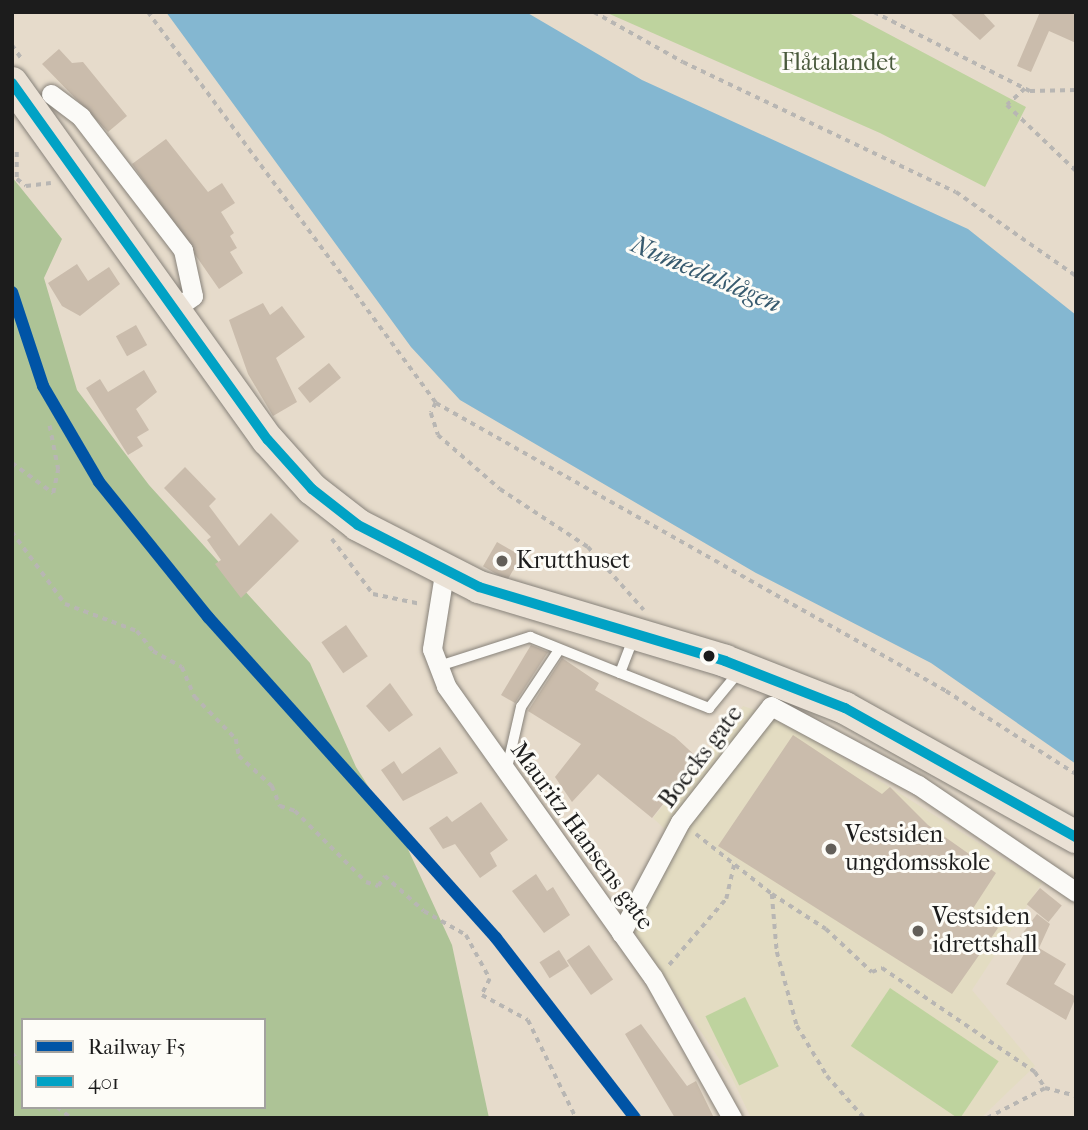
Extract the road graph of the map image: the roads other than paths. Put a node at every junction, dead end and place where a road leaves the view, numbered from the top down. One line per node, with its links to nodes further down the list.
1 (12, 83): 3 (main road)
2 (51, 94): 3 (street)
3 (175, 310): 4 (main road)
4 (444, 574): 5 (main road); 7 (street, Mauritz Hansens gate)
5 (634, 623): 8 (main road); 9 (lane)
6 (559, 650): 7 (lane); 9 (lane); 10 (lane)
7 (439, 666): 10 (street, Mauritz Hansens gate)
8 (743, 667): 9 (lane); 11 (main road)
9 (620, 673)
10 (506, 772): 13 (street, Mauritz Hansens gate)
11 (1076, 836)
12 (1076, 892): 13 (street, Boecks gate)
13 (621, 933): 14 (street, Mauritz Hansens gate)
14 (732, 1118)

